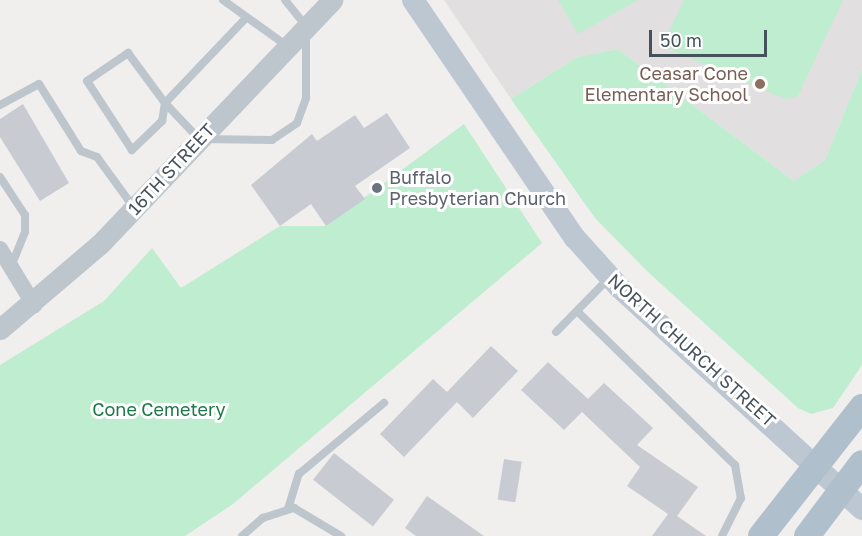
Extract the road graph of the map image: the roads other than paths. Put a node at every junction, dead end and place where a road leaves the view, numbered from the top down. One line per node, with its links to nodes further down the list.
1 (223, 0): 5 (lane)
2 (285, 0): 6 (lane)
3 (332, 0): 6 (street, 16TH STREET)
4 (413, 0): 15 (main road, NORTH CHURCH STREET)
5 (245, 19): 7 (lane); 8 (lane)
6 (306, 26): 7 (street, 16TH STREET); 10 (lane)
7 (287, 46): 10 (street, 16TH STREET)
8 (165, 103): 8 (lane); 10 (lane)
9 (0, 105): 12 (lane)
10 (199, 139): 12 (street, 16TH STREET)
11 (0, 177): 14 (lane)
12 (135, 208): 16 (street, 16TH STREET)
13 (0, 249): 14 (street)
14 (11, 267): 16 (street)
15 (610, 277): 17 (lane); 23 (main road, NORTH CHURCH STREET)
16 (34, 305): 18 (street, 16TH STREET)
17 (577, 311): 19 (lane); 29 (lane)
18 (0, 329)
19 (556, 332)
20 (384, 403): 25 (lane)
21 (862, 407): 23 (main road)
22 (862, 463): 24 (main road)
23 (818, 466): 24 (main road, NORTH CHURCH STREET); 30 (main road)
24 (843, 490): 26 (main road, NORTH CHURCH STREET); 31 (main road)
25 (288, 509): 27 (lane); 28 (lane)
26 (862, 509)
27 (242, 536)
28 (341, 536)
29 (722, 536)
30 (761, 536)
31 (807, 536)

